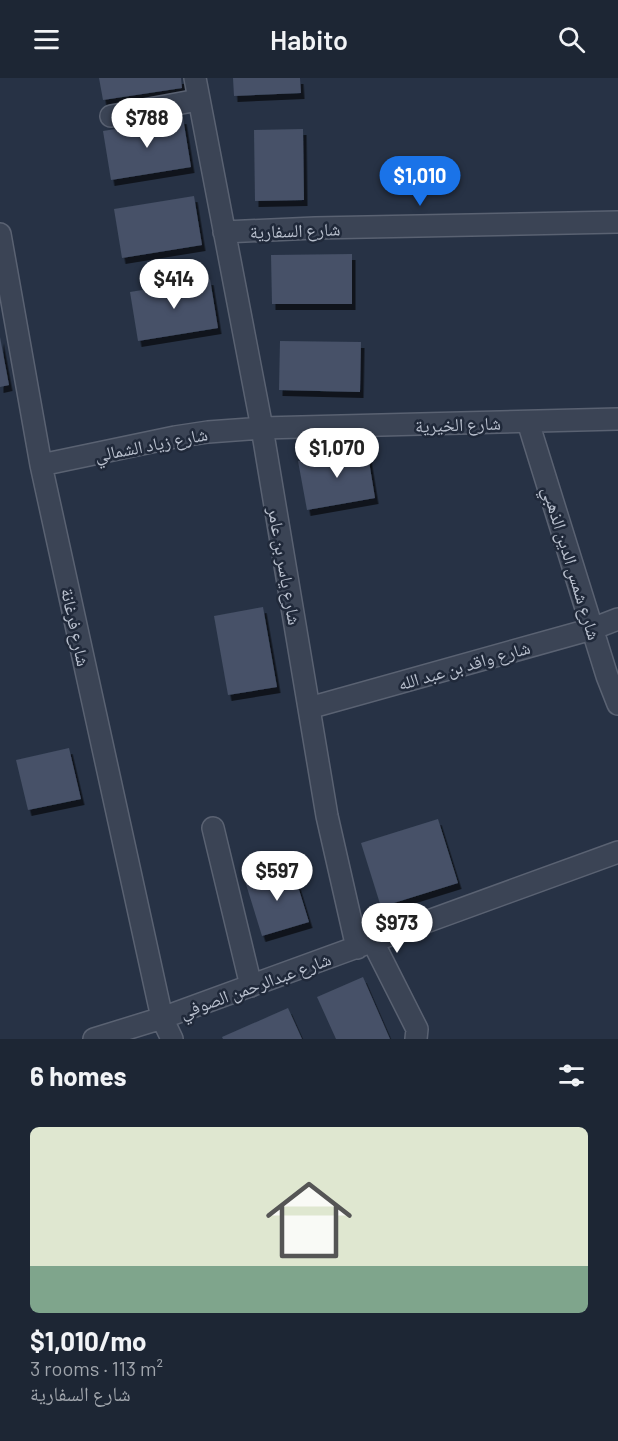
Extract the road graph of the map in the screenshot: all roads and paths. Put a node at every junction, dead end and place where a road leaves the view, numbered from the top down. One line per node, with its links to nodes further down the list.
1 (195, 78): 2 (street, شارع ياسر بن عامر)
2 (198, 100): 3 (street); 5 (street, شارع ياسر بن عامر)
3 (111, 117)
4 (618, 222): 5 (street, شارع السفارية)
5 (224, 232): 9 (street, شارع ياسر بن عامر)
6 (0, 234): 10 (street, شارع فرغانة)
7 (618, 419): 8 (street, شارع الخيرية)
8 (528, 422): 9 (street, شارع الخيرية); 12 (street, شارع شمس الدين الذهبي)
9 (262, 428): 10 (street, شارع زياد الشمالي); 14 (street, شارع ياسر بن عامر)
10 (40, 465): 19 (street, شارع فرغانة)
11 (618, 619): 12 (street, شارع واقد بن عبد الله)
12 (592, 629): 13 (street, شارع شمس الدين الذهبي); 14 (street, شارع واقد بن عبد الله)
13 (618, 704)
14 (309, 708): 17 (street, شارع ياسر بن عامر)
15 (213, 828): 18 (street)
16 (618, 852): 17 (street, شارع عبدالرحمن الصوفي)
17 (365, 945): 18 (street, شارع عبدالرحمن الصوفي); 22 (street, شارع ياسر بن عامر)
18 (251, 986): 19 (street, شارع عبدالرحمن الصوفي)
19 (162, 1018): 20 (street, شارع عبدالرحمن الصوفي); 21 (street, شارع فرغانة)
20 (94, 1039)
21 (172, 1039)
22 (416, 1039)

